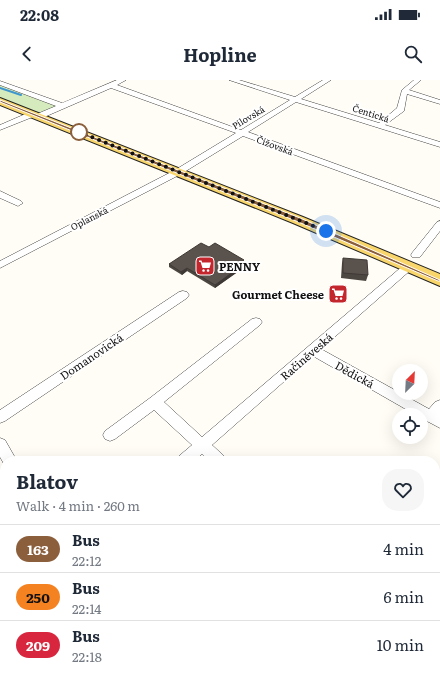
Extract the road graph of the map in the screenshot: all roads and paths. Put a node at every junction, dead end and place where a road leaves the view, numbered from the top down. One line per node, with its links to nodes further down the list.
1 (123, 80): 6 (street)
2 (232, 80): 8 (street, Čentická)
3 (328, 80): 8 (street, Pilovská)
4 (418, 80): 7 (street)
5 (0, 83): 11 (street)
6 (111, 85): 11 (street); 15 (street, Čížovská)
7 (404, 91): 10 (street); 13 (street)
8 (297, 100): 13 (street, Čentická); 15 (street, Pilovská)
9 (0, 101): 12 (main road)
10 (440, 102)
11 (63, 106): 12 (street)
12 (36, 115): 14 (street); 17 (main road)
13 (380, 126): 16 (street, Čentická)
14 (0, 128)
15 (241, 132): 17 (street, Pilovská); 20 (street, Čížovská)
16 (440, 145)
17 (178, 172): 22 (main road); 23 (street, Oplanská)
18 (3, 198): 19 (street)
19 (18, 203)
20 (440, 205)
21 (440, 224): 22 (street, Račiněveská)
22 (413, 260): 24 (main road); 27 (street, Račiněveská)
23 (0, 265)
24 (440, 280)
25 (183, 295): 30 (street, Domanovická)
26 (256, 322): 28 (street)
27 (312, 350): 31 (street, Dědická); 34 (street, Račiněveská)
28 (155, 402): 32 (street); 34 (street)
29 (440, 406): 31 (street)
30 (0, 417)
31 (435, 420)
32 (110, 435)
33 (0, 444): 35 (street)
34 (202, 445): 36 (street, Račiněveská); 37 (street)
35 (7, 456)
36 (190, 456)
37 (214, 456)

